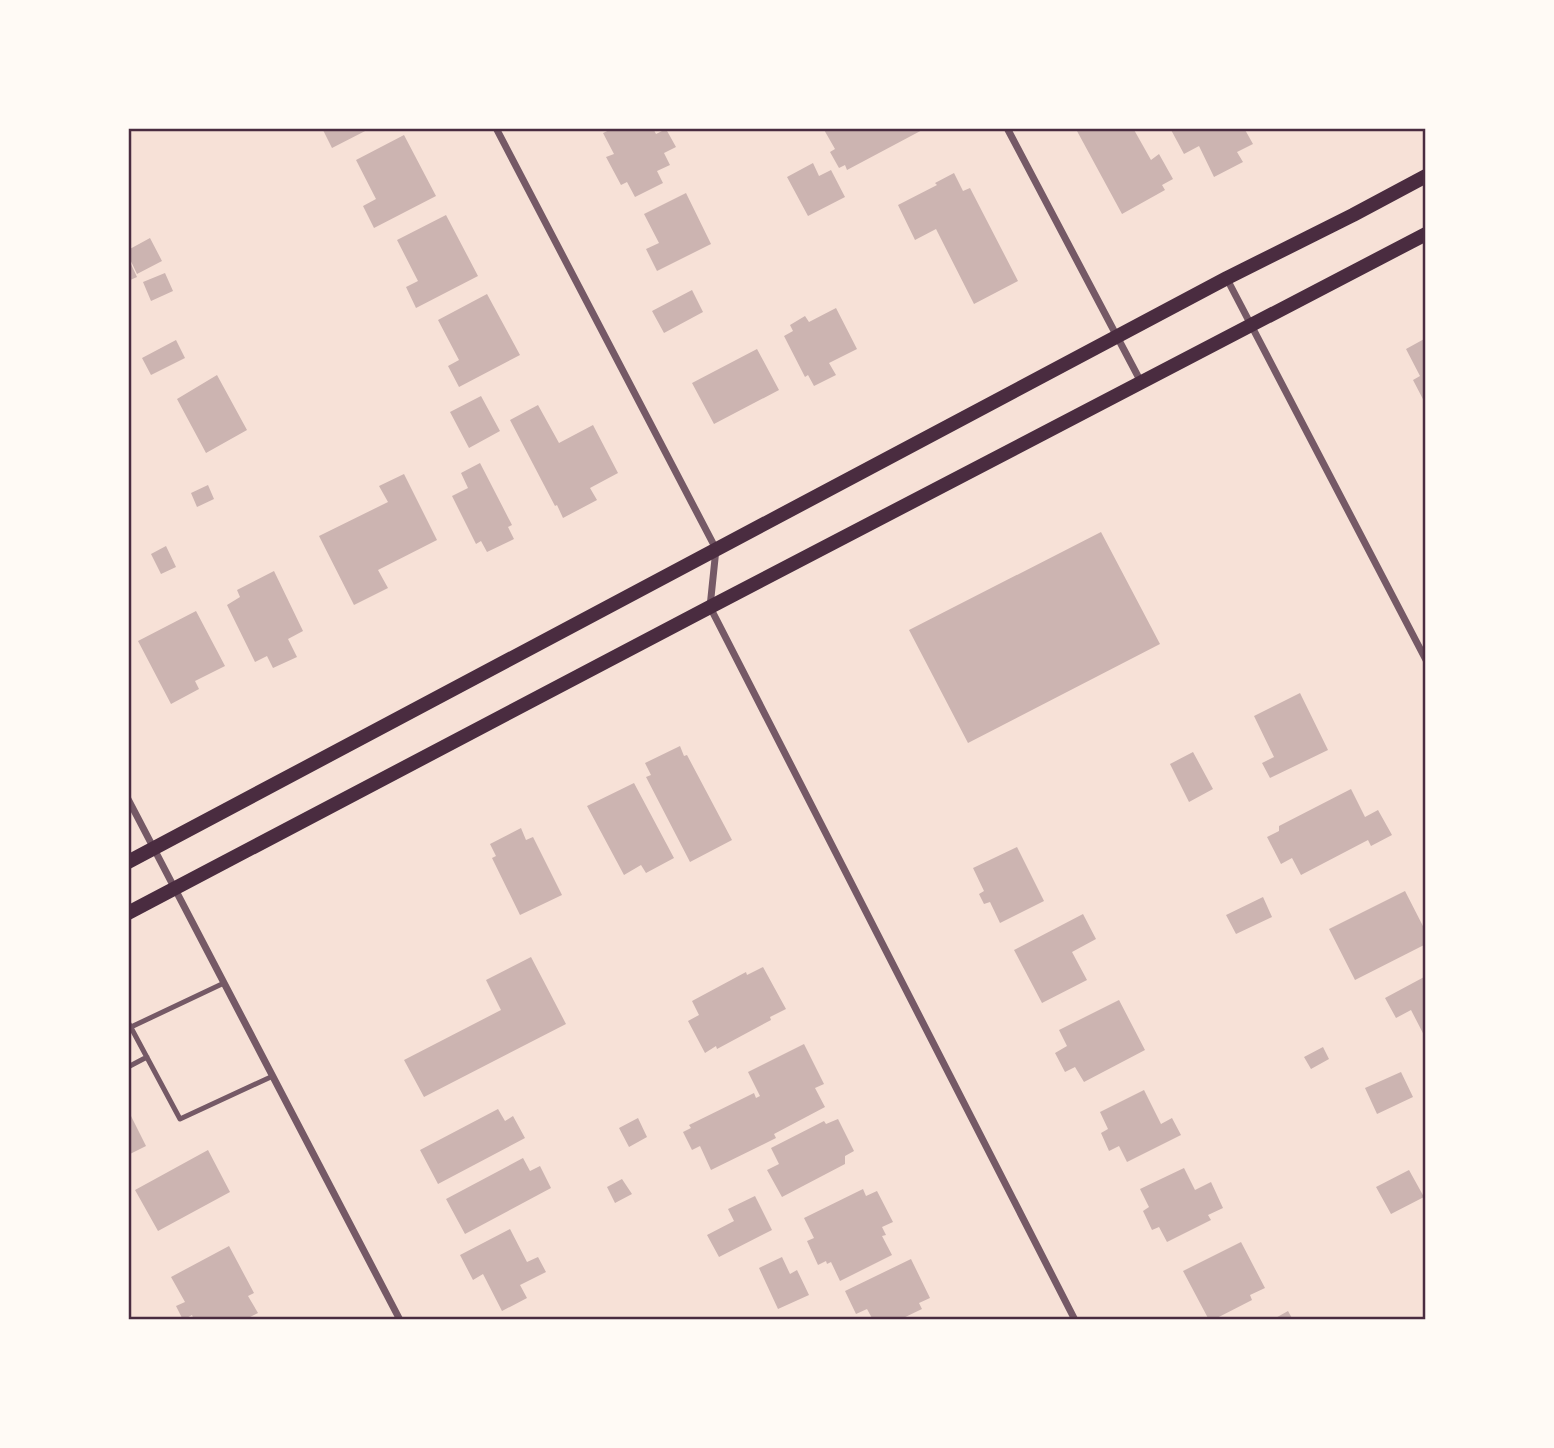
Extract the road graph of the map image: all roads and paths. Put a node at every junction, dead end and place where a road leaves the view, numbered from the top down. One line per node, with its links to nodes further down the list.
1 (496, 128): 9 (street)
2 (1007, 128): 7 (street)
3 (1426, 176): 5 (main road)
4 (1426, 234): 6 (main road)
5 (1227, 278): 6 (street); 7 (main road)
6 (1250, 326): 8 (main road); 11 (street)
7 (1117, 336): 8 (street); 9 (main road)
8 (1141, 382): 10 (main road)
9 (716, 549): 10 (street); 13 (main road)
10 (710, 607): 15 (main road); 23 (street)
11 (1426, 660)
12 (128, 799): 13 (street)
13 (153, 849): 14 (main road); 15 (street)
14 (128, 862)
15 (174, 888): 16 (main road); 17 (street)
16 (128, 912)
17 (224, 983): 18 (lane); 21 (street)
18 (129, 1024): 19 (lane)
19 (147, 1057): 20 (lane); 21 (lane)
20 (128, 1067)
21 (273, 1076): 22 (street)
22 (400, 1320)
23 (1075, 1320)

